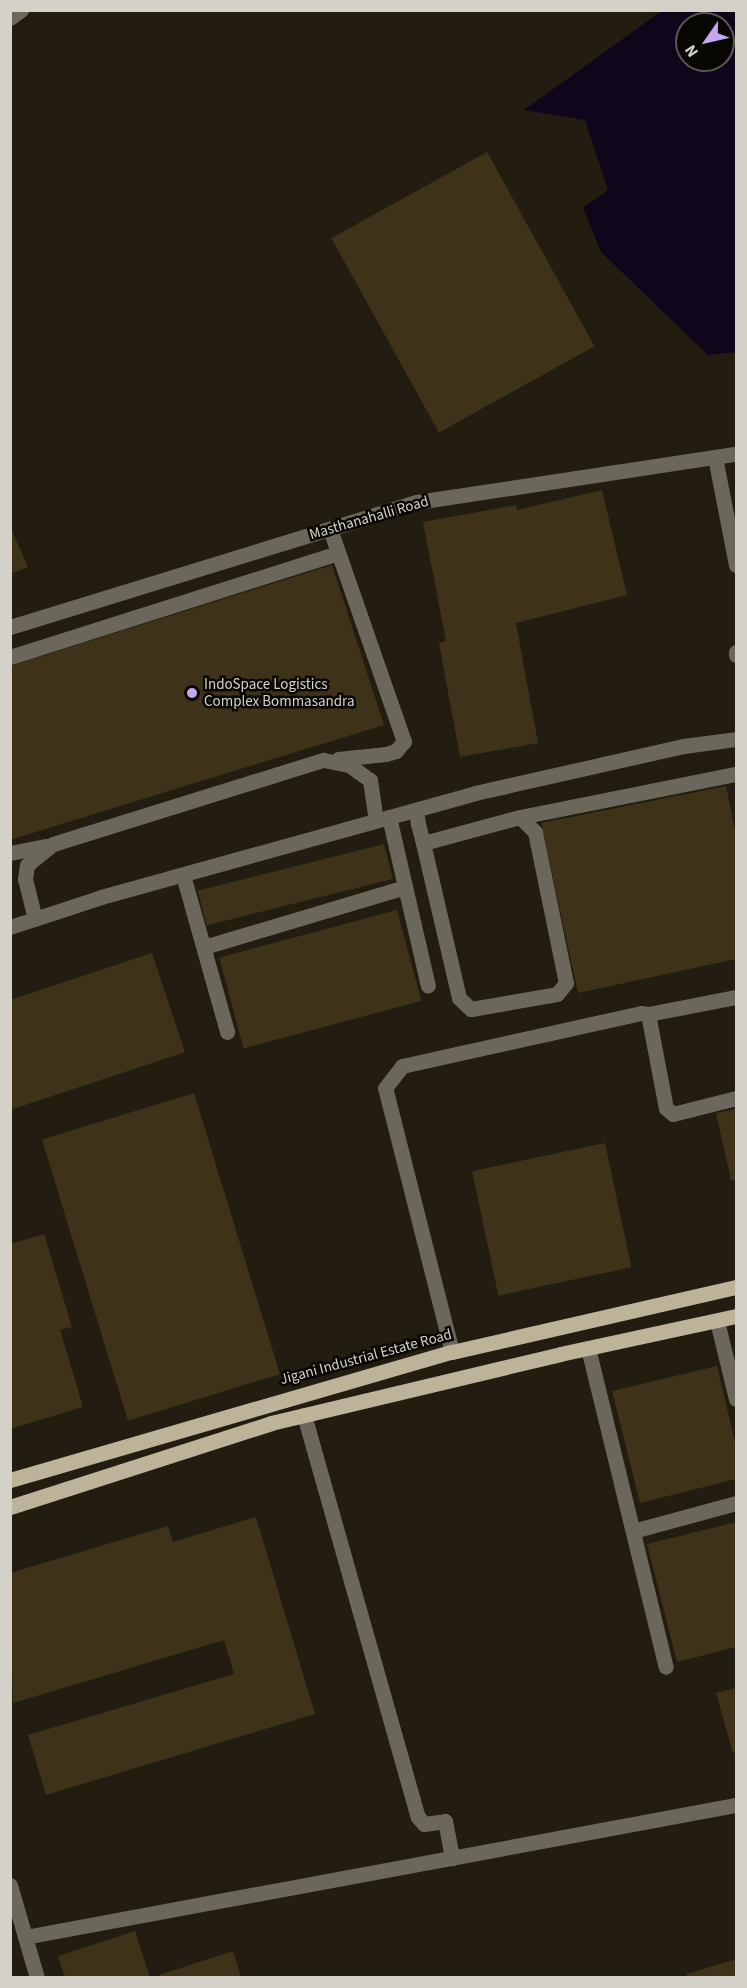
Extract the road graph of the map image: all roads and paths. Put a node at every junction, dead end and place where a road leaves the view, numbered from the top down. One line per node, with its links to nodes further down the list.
1 (21, 10): 2 (street)
2 (10, 18)
3 (736, 454): 4 (street, Masthanahalli Road)
4 (715, 457): 5 (street, Masthanahalli Road); 8 (street)
5 (330, 529): 6 (street, Masthanahalli Road); 7 (street)
6 (284, 543): 9 (street); 10 (street, Masthanahalli Road)
7 (338, 553): 9 (street); 13 (street)
8 (736, 565)
9 (291, 568): 11 (street)
10 (10, 627)
11 (10, 657)
12 (736, 739): 15 (street)
13 (323, 760): 17 (street); 19 (street)
14 (736, 774): 16 (street)
15 (416, 810): 17 (street); 18 (street)
16 (520, 817): 18 (street); 18 (street)
17 (383, 819): 21 (street); 22 (street)
18 (423, 843)
19 (53, 844): 20 (street); 23 (street)
20 (10, 854)
21 (183, 874): 23 (street); 25 (street)
22 (405, 887): 25 (street); 26 (street)
23 (35, 919): 24 (street)
24 (10, 927)
25 (204, 947): 29 (street)
26 (428, 986)
27 (736, 997): 28 (street)
28 (648, 1014): 30 (street); 35 (street)
29 (227, 1032)
30 (736, 1098)
31 (736, 1287): 35 (main road, Jigani Industrial Estate Road)
32 (736, 1317): 33 (main road)
33 (717, 1321): 34 (main road); 36 (street)
34 (588, 1348): 37 (main road); 41 (street)
35 (452, 1352): 38 (main road, Jigani Industrial Estate Road)
36 (736, 1400)
37 (304, 1414): 40 (main road); 44 (street)
38 (10, 1480)
39 (736, 1503): 41 (street)
40 (10, 1507)
41 (633, 1531): 42 (street)
42 (666, 1667)
43 (736, 1805): 44 (street)
44 (452, 1858): 46 (street)
45 (10, 1885): 46 (street)
46 (25, 1936): 47 (street)
47 (37, 1977)

